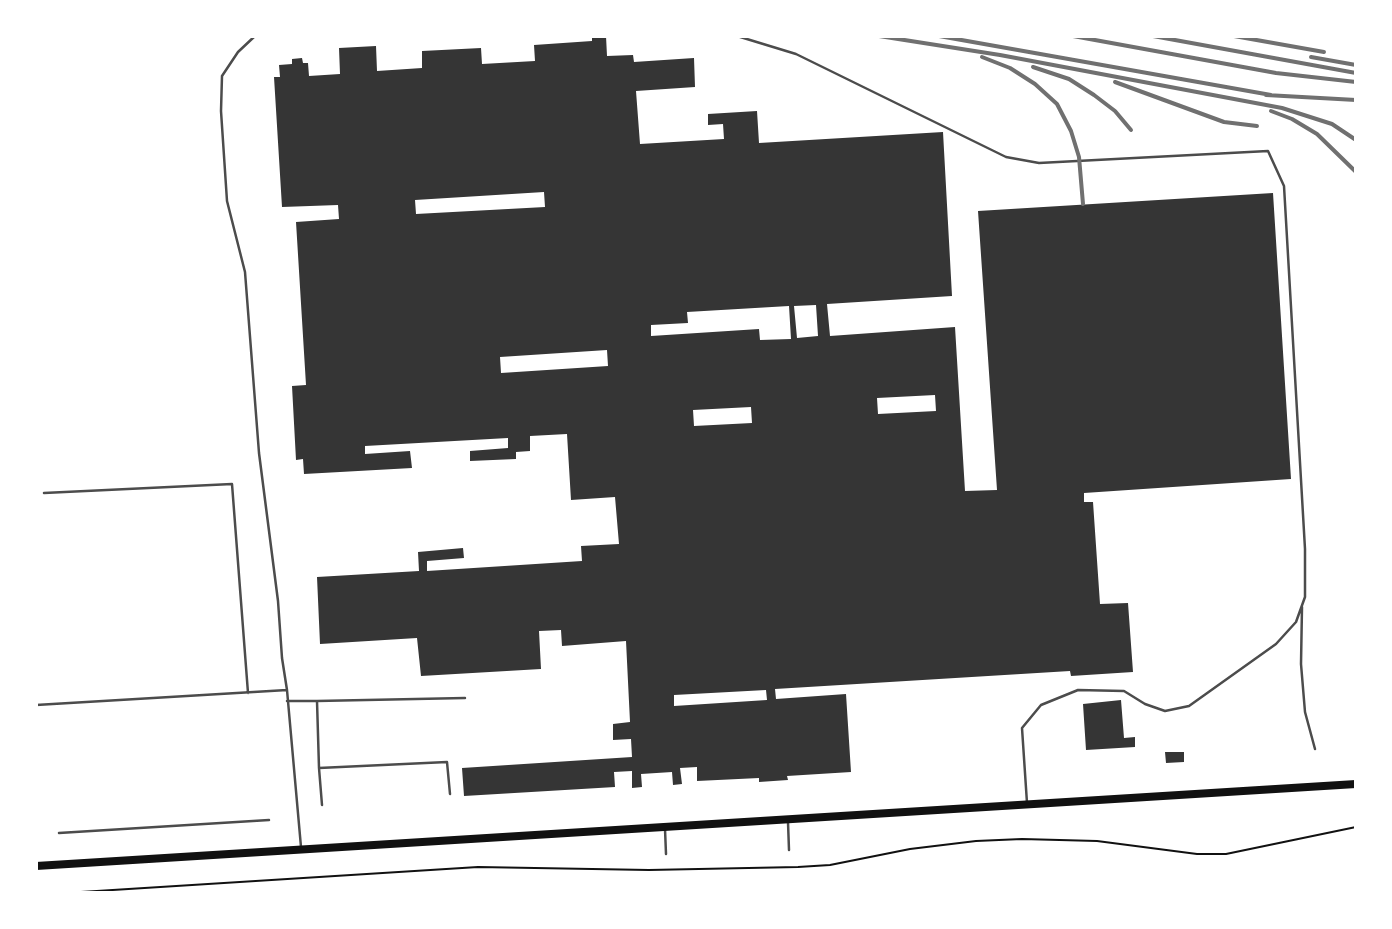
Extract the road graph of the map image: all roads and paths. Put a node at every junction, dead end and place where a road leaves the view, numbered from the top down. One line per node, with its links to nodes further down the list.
1 (255, 36): 5 (lane)
2 (737, 36): 4 (lane)
3 (44, 493): 6 (lane)
4 (1302, 604): 11 (lane); 16 (lane)
5 (287, 690): 6 (lane); 8 (lane)
6 (248, 693): 10 (lane)
7 (465, 698): 9 (lane)
8 (288, 701): 9 (lane); 22 (lane)
9 (317, 701): 12 (lane)
10 (36, 706)
11 (1315, 749)
12 (318, 768): 14 (lane); 15 (lane)
13 (1356, 784): 16 (main road)
14 (450, 794)
15 (322, 805)
16 (1027, 805): 18 (main road)
17 (269, 820): 21 (lane)
18 (788, 820): 20 (main road); 23 (lane)
19 (1356, 827): 26 (path)
20 (665, 828): 22 (main road); 24 (lane)
21 (59, 833)
22 (301, 850): 25 (main road)
23 (789, 850)
24 (666, 854)
25 (36, 866)
26 (65, 893)

